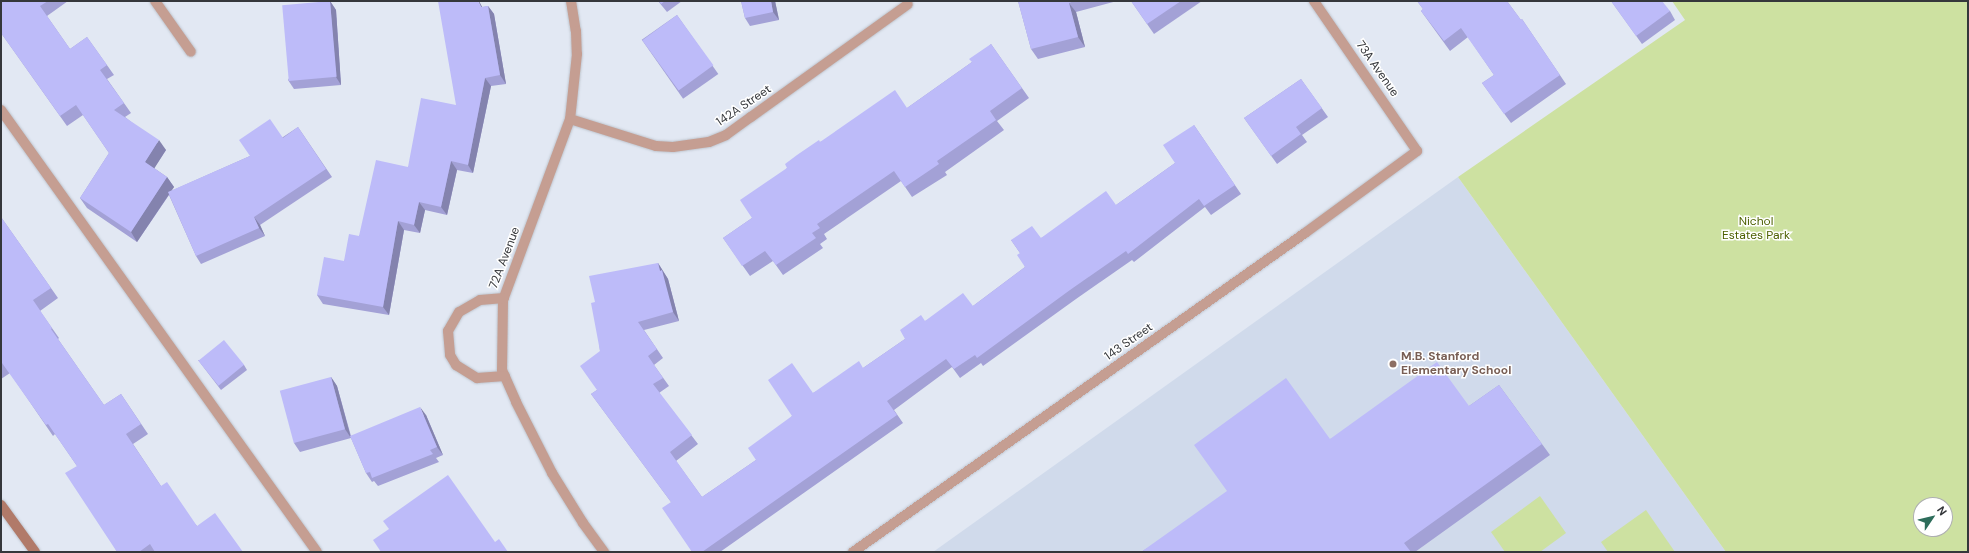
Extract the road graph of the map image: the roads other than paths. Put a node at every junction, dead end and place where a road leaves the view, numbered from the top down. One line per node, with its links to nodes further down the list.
1 (155, 1): 5 (street)
2 (571, 1): 7 (street, 72A Avenue)
3 (1314, 1): 8 (street, 73A Avenue)
4 (908, 4): 7 (street, 142A Street)
5 (191, 52)
6 (1, 110): 13 (street)
7 (570, 119): 9 (street, 72A Avenue)
8 (1417, 151): 15 (street, 143 Street)
9 (504, 298): 10 (street, 72A Avenue); 10 (street)
10 (504, 376): 14 (street, 72A Avenue)
11 (1, 505): 12 (main road)
12 (35, 552)
13 (318, 552)
14 (604, 552)
15 (853, 552)

